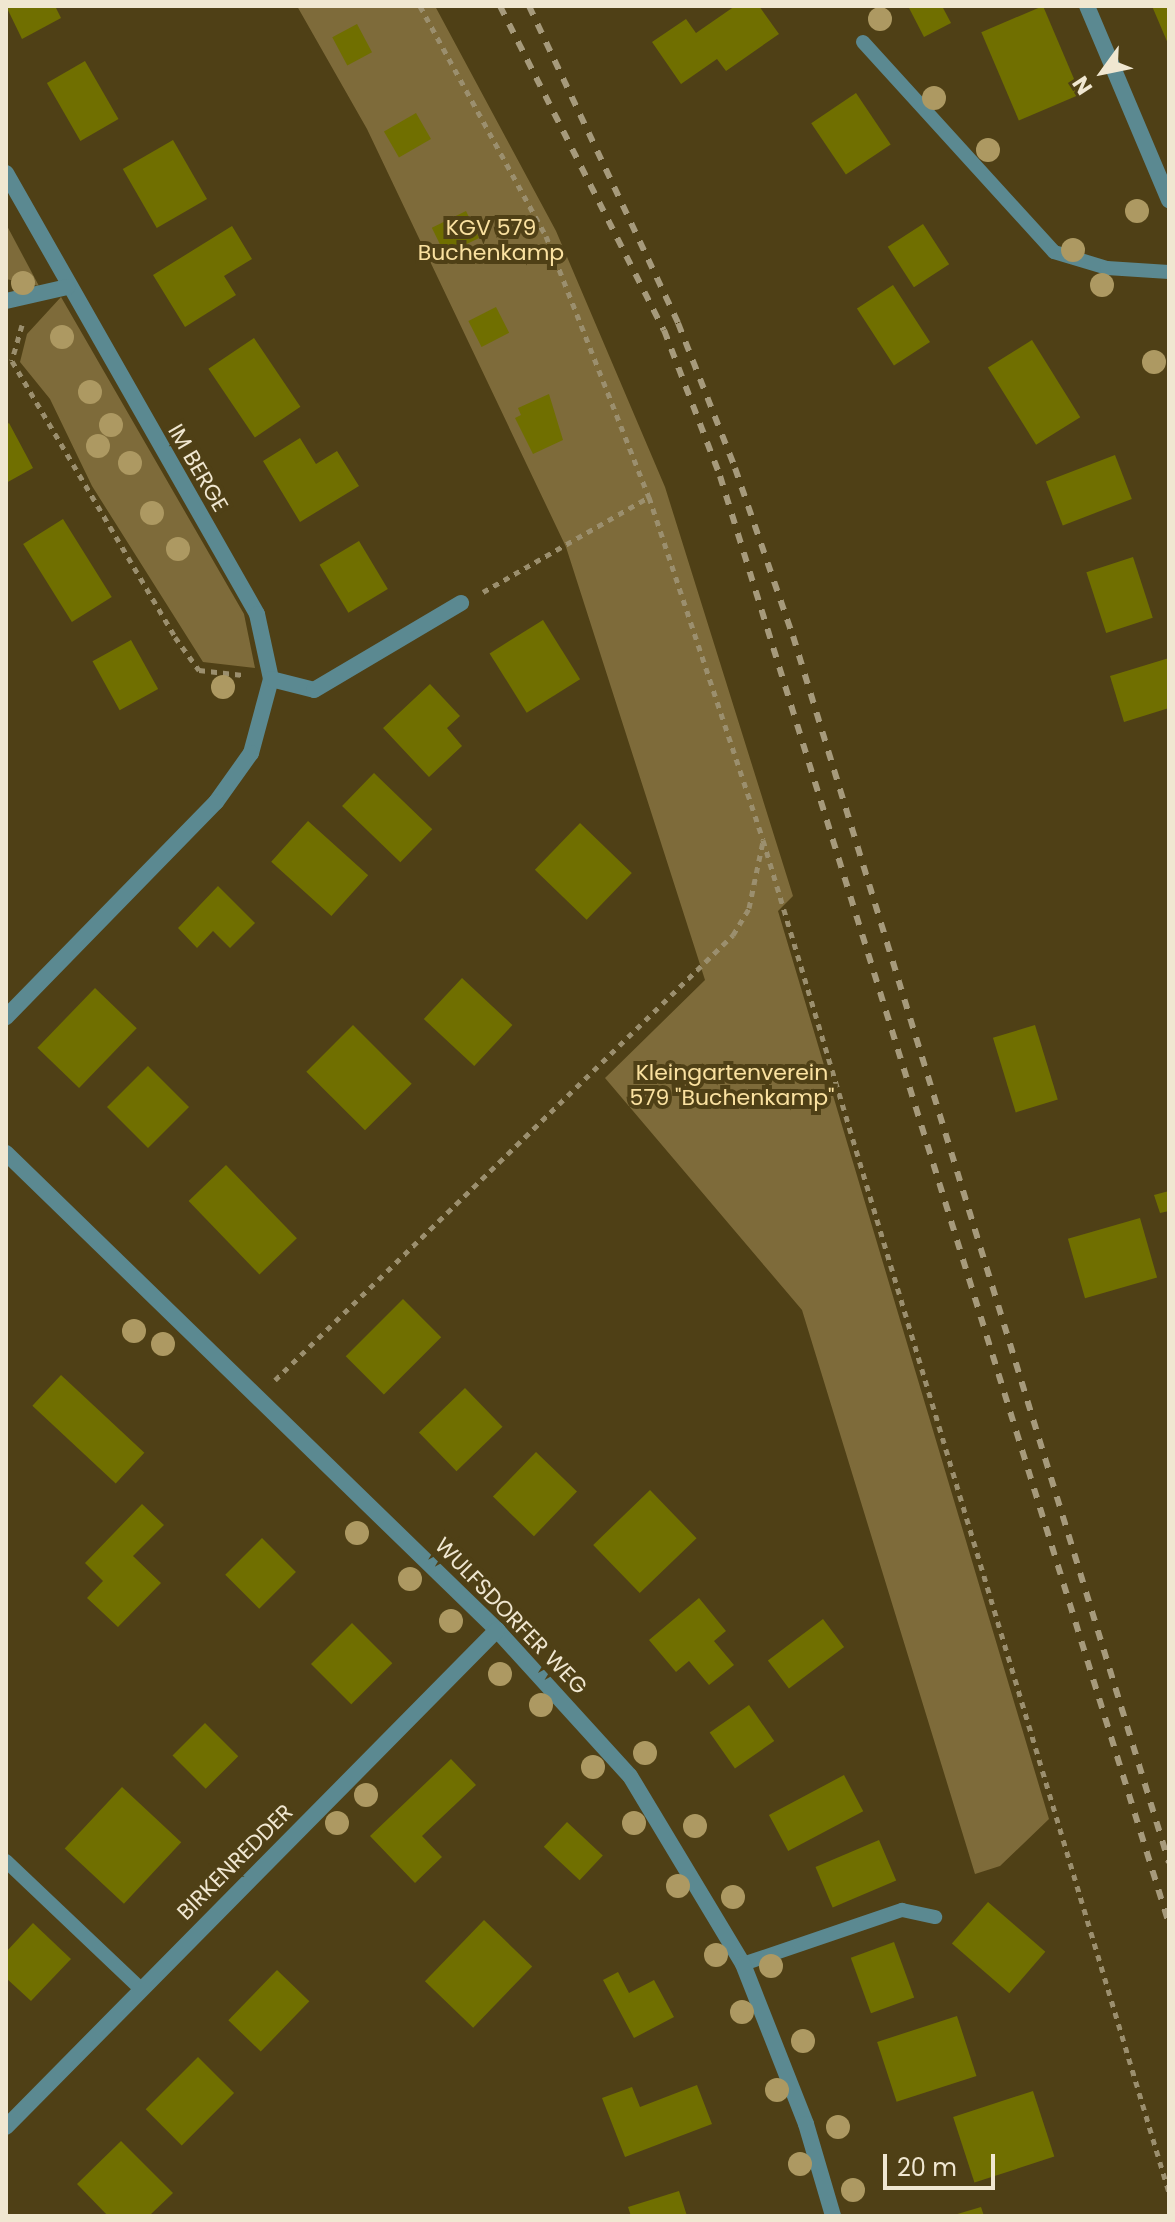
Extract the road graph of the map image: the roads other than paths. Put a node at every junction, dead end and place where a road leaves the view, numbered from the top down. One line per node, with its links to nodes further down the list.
1 (1087, 6): 4 (street)
2 (863, 42): 5 (lane)
3 (6, 173): 6 (street, IM BERGE)
4 (1169, 200)
5 (1169, 272)
6 (67, 287): 7 (street); 9 (street, IM BERGE)
7 (6, 301)
8 (461, 603): 9 (street)
9 (271, 679): 10 (street, IM BERGE)
10 (6, 1017)
11 (6, 1153): 12 (street, WULFSDORFER WEG)
12 (497, 1630): 15 (street, WULFSDORFER WEG); 16 (street, BIRKENREDDER)
13 (6, 1861): 16 (lane)
14 (935, 1917): 15 (lane)
15 (743, 1964): 18 (street, WULFSDORFER WEG)
16 (140, 1988): 17 (street, BIRKENREDDER)
17 (6, 2127)
18 (833, 2216)

